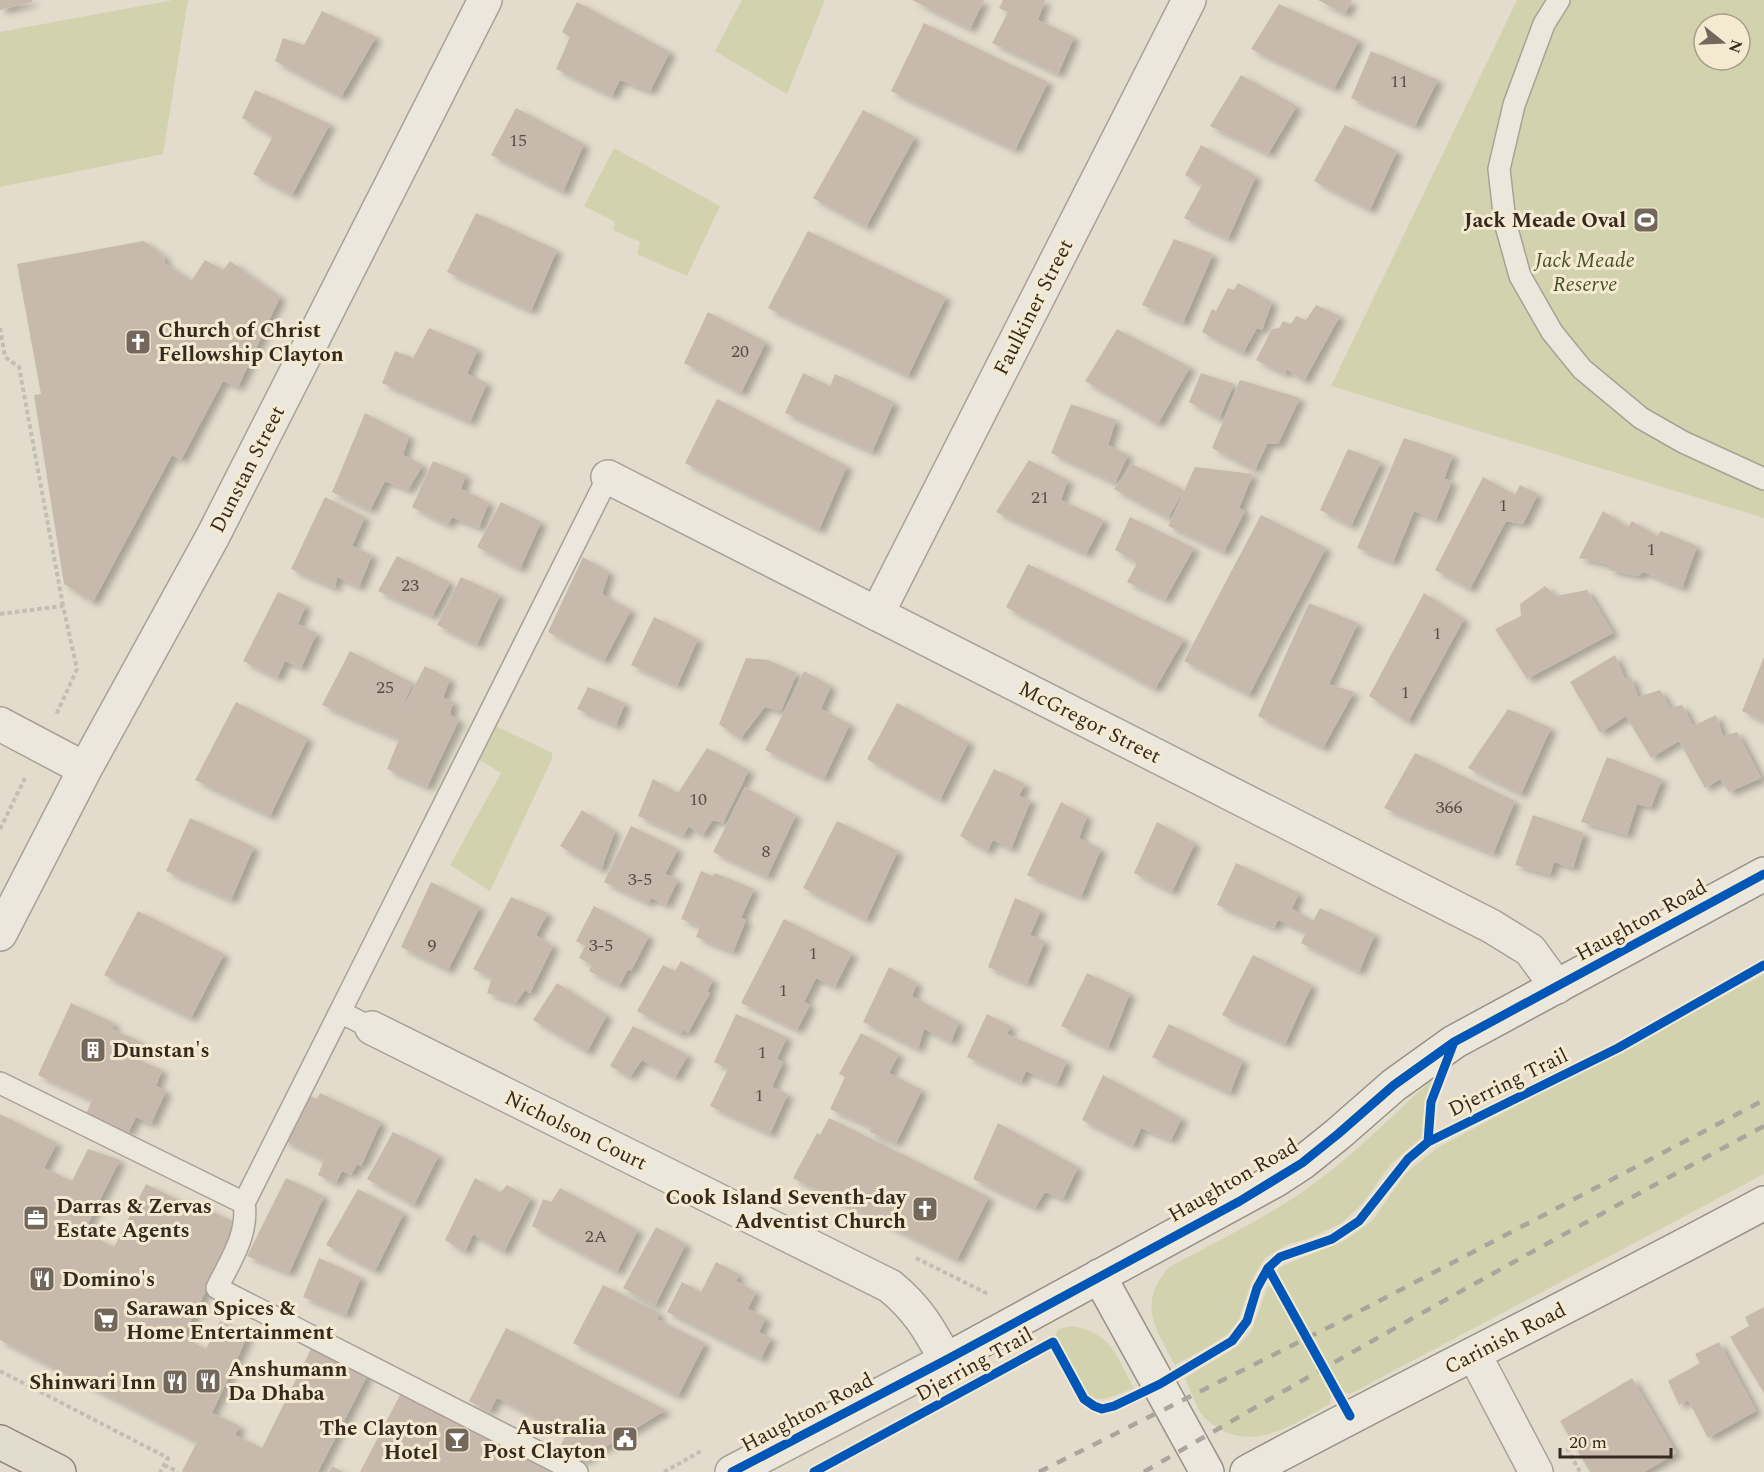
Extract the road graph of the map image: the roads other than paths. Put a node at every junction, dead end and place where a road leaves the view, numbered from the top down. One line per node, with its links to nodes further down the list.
1 (484, 0): 8 (street, Dunstan Street)
2 (1189, 0): 6 (street, Faulkiner Street)
3 (1559, 0): 5 (lane)
4 (608, 477): 6 (street, McGregor Street); 12 (lane)
5 (1764, 478)
6 (877, 615): 11 (street, McGregor Street)
7 (0, 724): 8 (street)
8 (85, 769): 10 (street, Dunstan Street)
9 (1764, 874): 11 (street, Haughton Road)
10 (0, 934)
11 (1557, 987): 17 (street, Haughton Road)
12 (340, 1012): 13 (lane); 15 (lane)
13 (372, 1028): 19 (street, Nicholson Court)
14 (0, 1083): 15 (lane)
15 (244, 1203): 22 (lane)
16 (1764, 1203): 18 (street, Carinish Road)
17 (1099, 1276): 19 (street, Haughton Road); 24 (street)
18 (1474, 1354): 25 (street, Carinish Road); 26 (street)
19 (946, 1360): 23 (street, Haughton Road)
20 (0, 1442): 21 (main road)
21 (58, 1472)
22 (577, 1472)
23 (732, 1472)
24 (1207, 1472)
25 (1246, 1472)
26 (1536, 1472)

